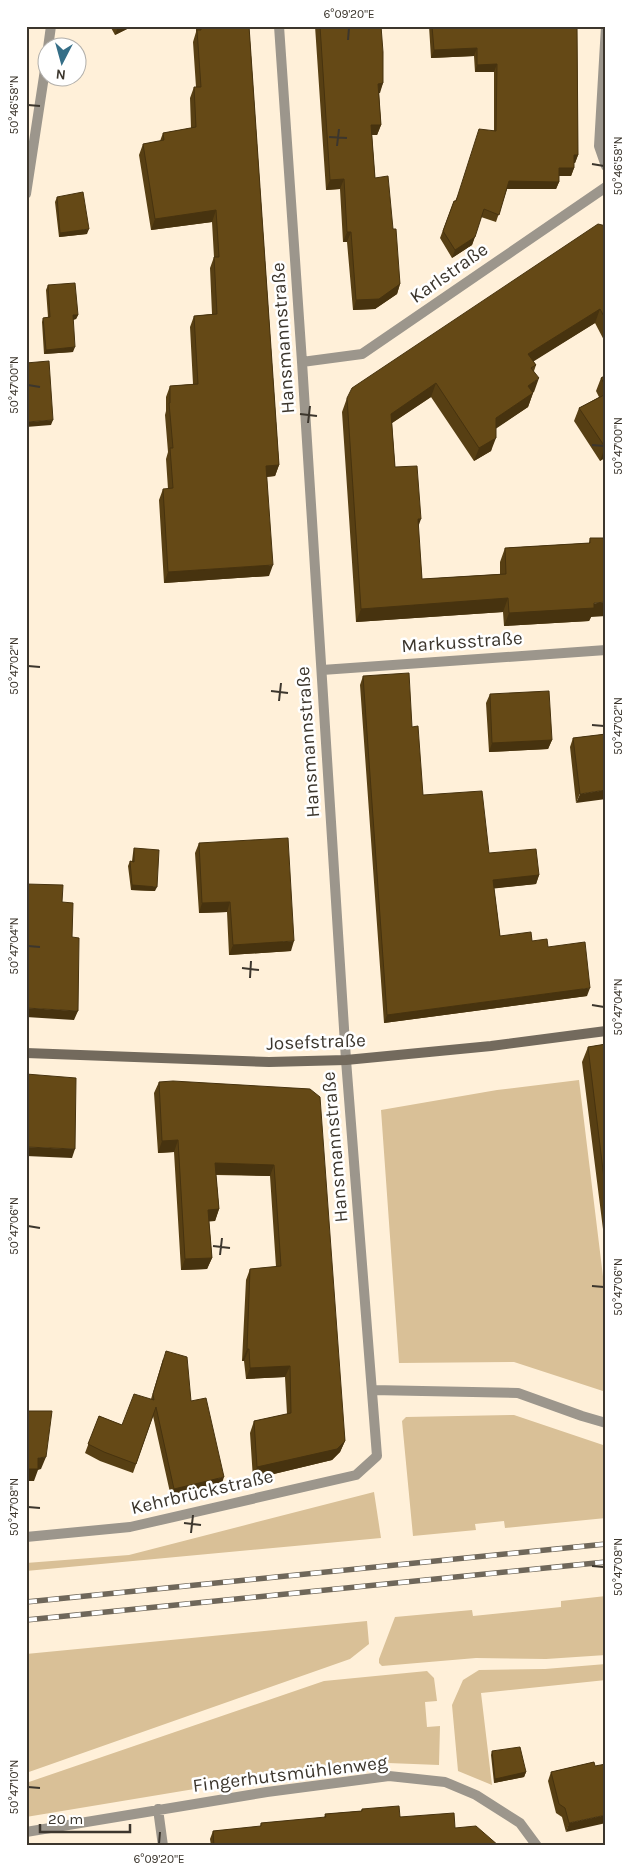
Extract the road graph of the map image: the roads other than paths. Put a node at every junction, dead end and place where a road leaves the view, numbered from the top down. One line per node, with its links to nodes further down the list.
1 (278, 26): 7 (street, Hansmannstraße)
2 (606, 26): 4 (street)
3 (42, 88): 6 (street)
4 (606, 166)
5 (606, 187): 7 (street, Karlstraße)
6 (26, 194)
7 (302, 362): 9 (street, Hansmannstraße)
8 (606, 650): 9 (street, Markusstraße)
9 (322, 670): 12 (street, Hansmannstraße)
10 (606, 1031): 12 (street, Josefstraße)
11 (26, 1053): 12 (street, Josefstraße)
12 (346, 1060): 13 (street, Hansmannstraße)
13 (372, 1390): 14 (street); 15 (street, Hansmannstraße)
14 (606, 1423)
15 (377, 1456): 16 (street, Kehrbrückstraße)
16 (26, 1537)
17 (158, 1809): 18 (street, Fingerhutsmühlenweg); 19 (street); 20 (street, Fingerhutsmühlenweg)
18 (26, 1832)
19 (163, 1846)
20 (537, 1846)

